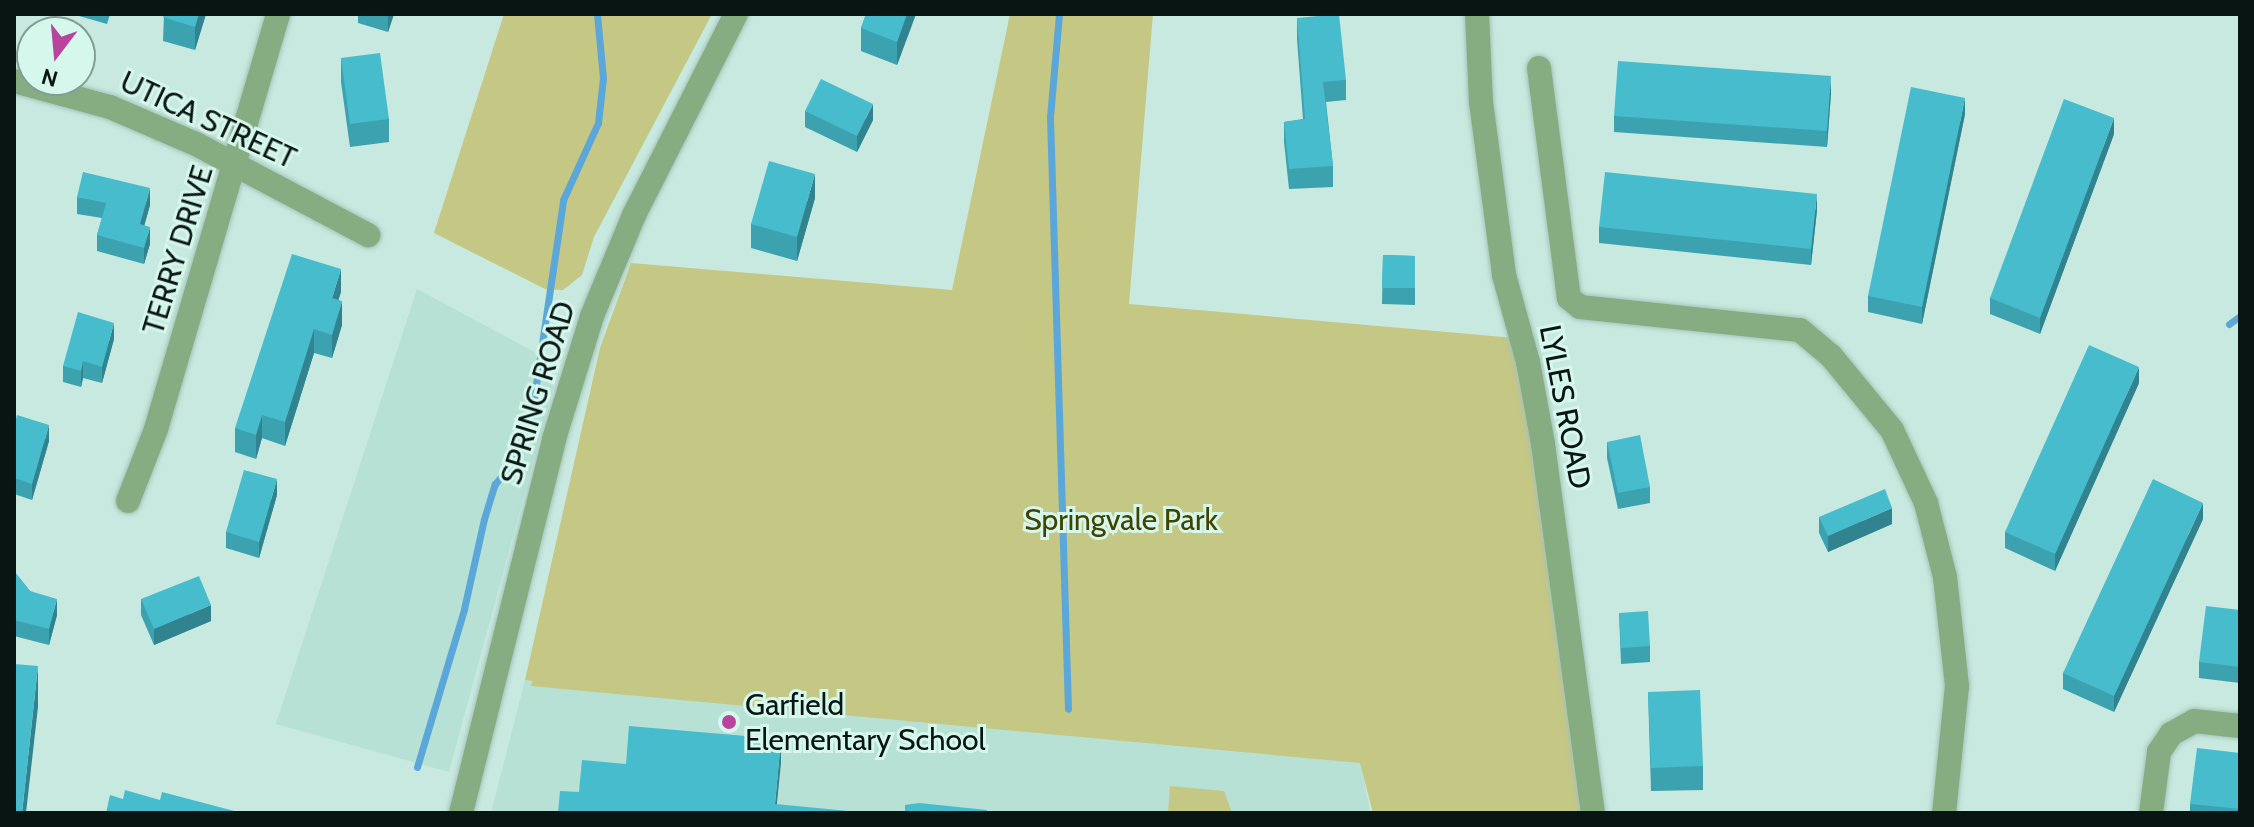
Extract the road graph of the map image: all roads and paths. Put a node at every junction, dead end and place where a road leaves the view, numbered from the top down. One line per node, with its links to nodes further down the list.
1 (278, 14): 6 (street, TERRY DRIVE)
2 (736, 14): 10 (street, SPRING ROAD)
3 (1477, 14): 11 (street, LYLES ROAD)
4 (1539, 68): 12 (street)
5 (14, 81): 6 (street, UTICA STREET)
6 (237, 167): 7 (street, UTICA STREET); 8 (street, TERRY DRIVE)
7 (368, 235)
8 (128, 501)
9 (2240, 726): 13 (street)
10 (461, 813)
11 (1593, 813)
12 (1944, 813)
13 (2151, 813)

